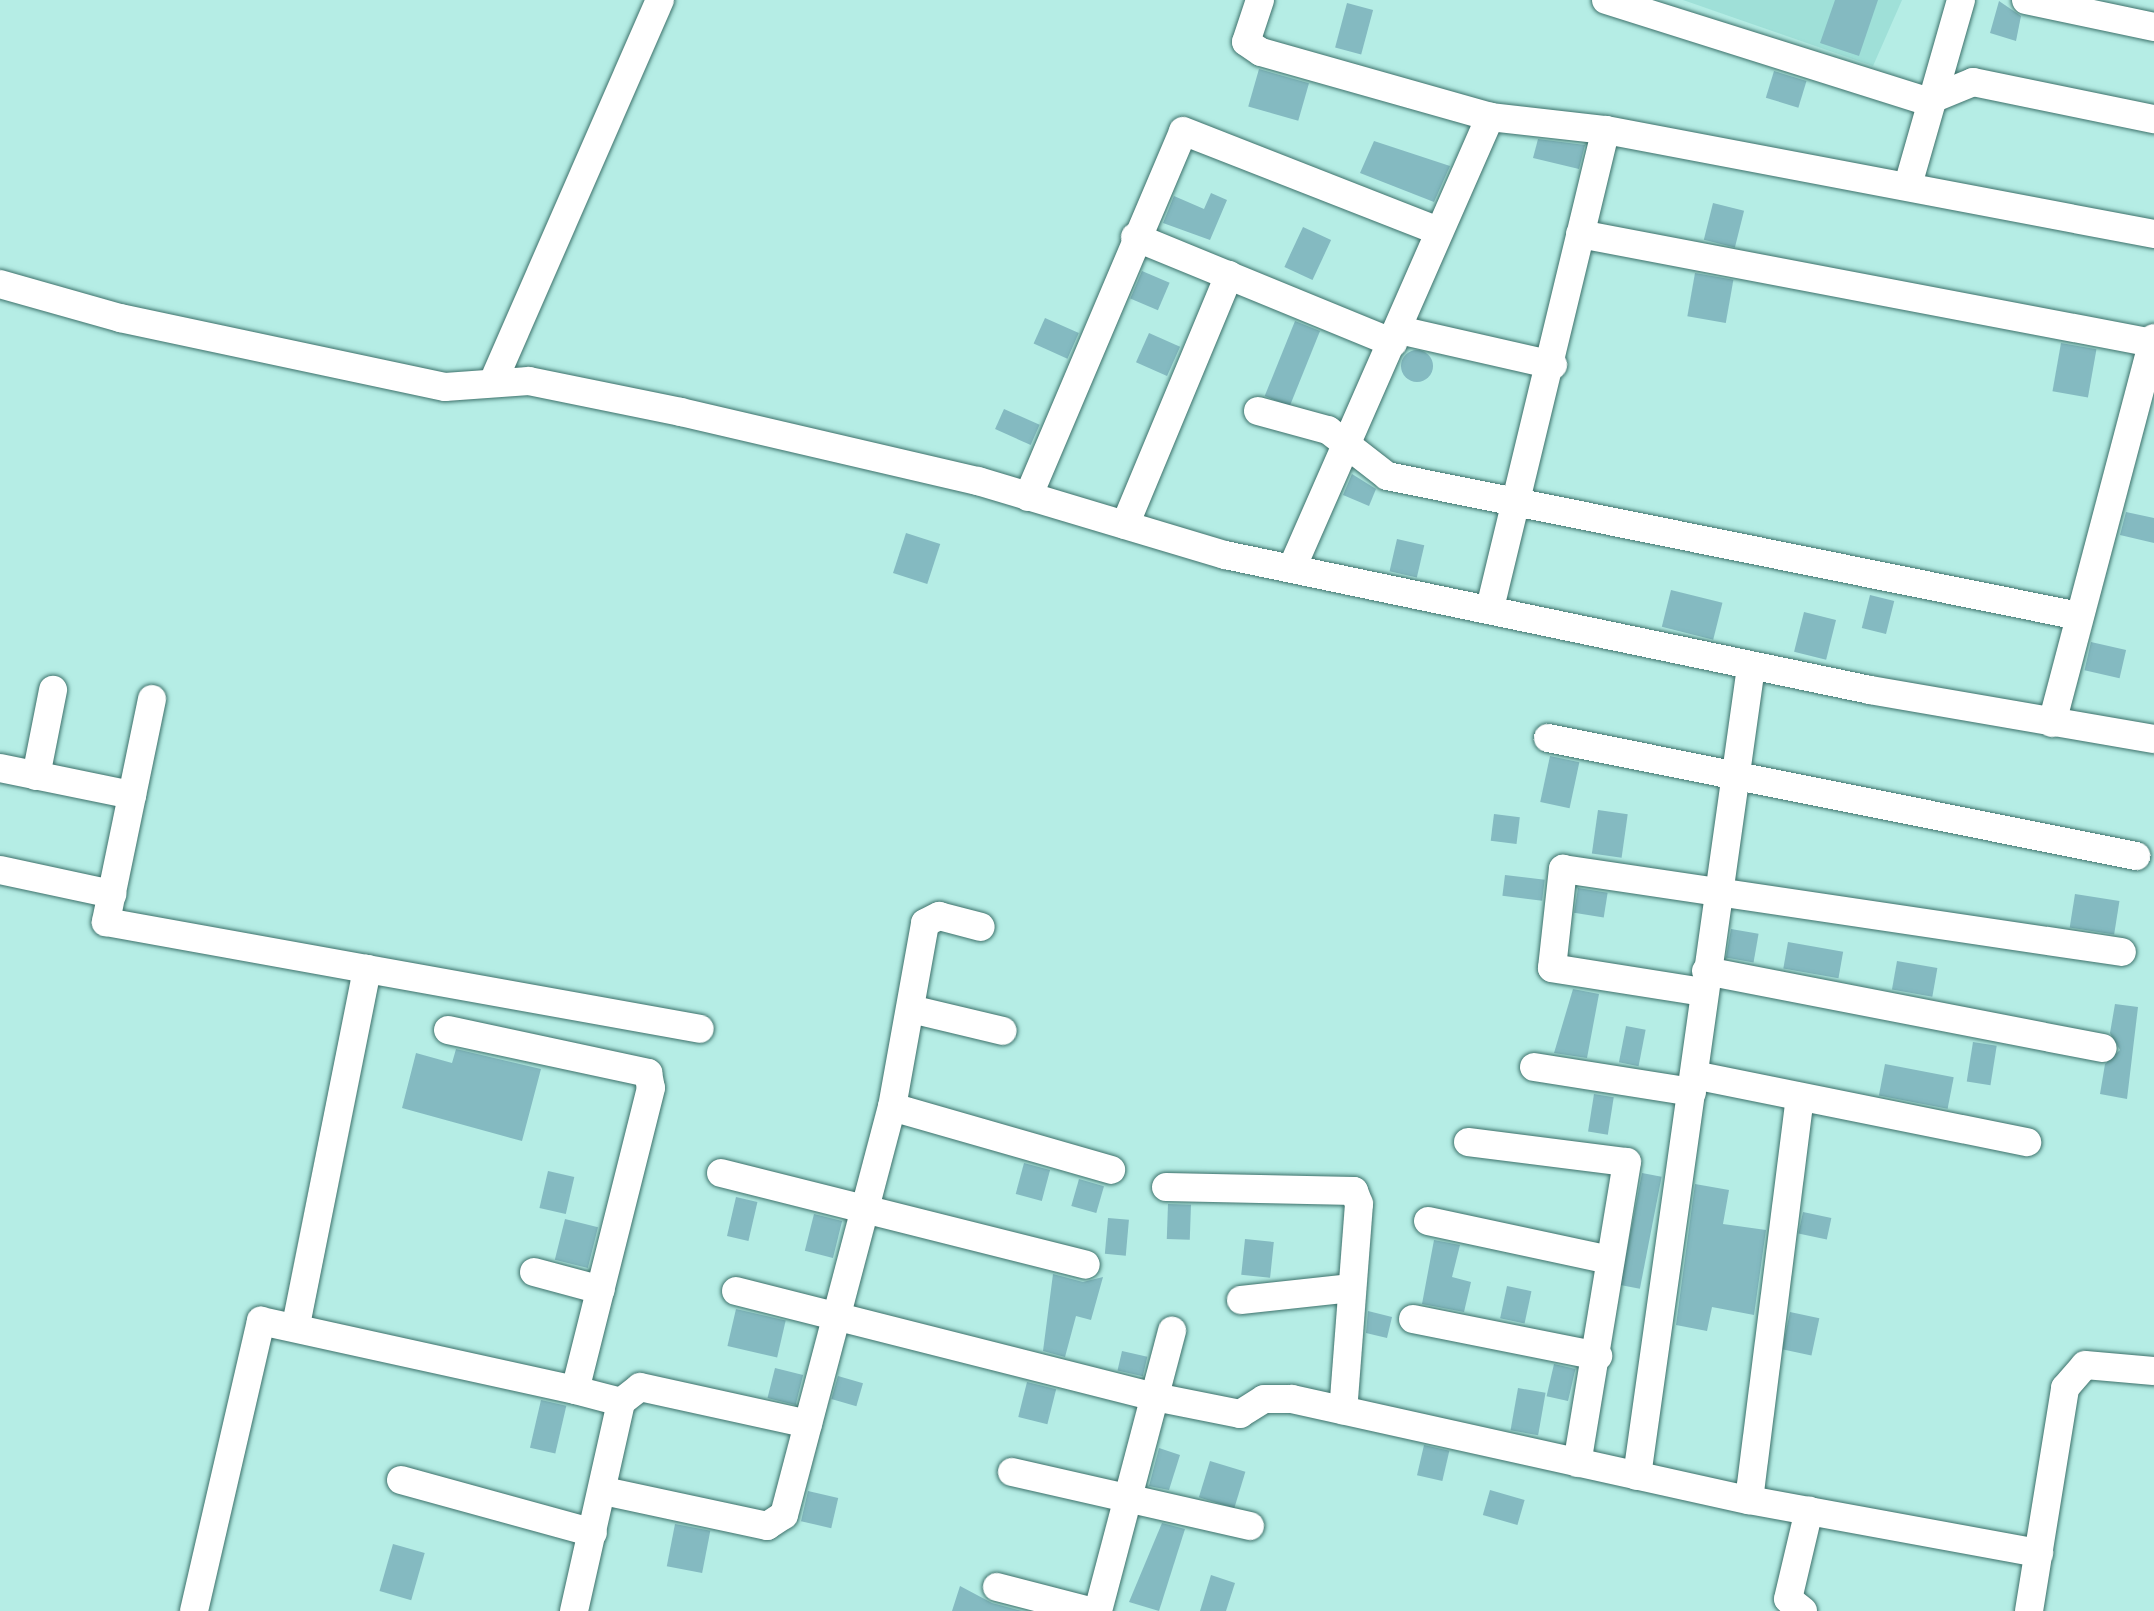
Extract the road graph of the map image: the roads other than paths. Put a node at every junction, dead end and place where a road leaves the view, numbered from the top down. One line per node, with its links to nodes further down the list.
1 (660, 0): 21 (street)
2 (1260, 0): 8 (street)
3 (1606, 0): 7 (street)
4 (1961, 0): 7 (street)
5 (2026, 0): 6 (street)
6 (2154, 27)
7 (1927, 101): 9 (street); 11 (street)
8 (1490, 117): 10 (street); 12 (street)
9 (2154, 119)
10 (1606, 130): 11 (street); 13 (street)
11 (1908, 185): 14 (street)
12 (1438, 231): 15 (street); 18 (street)
13 (1580, 234): 19 (street); 20 (street)
14 (2154, 234)
15 (1135, 237): 16 (street); 24 (street)
16 (1229, 275): 18 (street); 26 (street)
17 (0, 284): 21 (street)
18 (1396, 336): 20 (street); 23 (street)
19 (2153, 340): 29 (street)
20 (1553, 365): 25 (street)
21 (493, 382): 24 (street)
22 (1258, 411): 23 (street)
23 (1343, 444): 25 (street); 27 (street)
24 (1028, 497): 26 (street)
25 (1512, 503): 28 (street); 29 (street)
26 (1125, 525): 27 (street)
27 (1292, 568): 28 (street)
28 (1490, 608): 30 (street)
29 (2079, 616): 33 (street)
30 (1751, 667): 33 (street); 37 (street)
31 (53, 690): 38 (street)
32 (152, 699): 39 (street)
33 (2052, 723): 35 (street)
34 (1548, 738): 37 (street)
35 (2154, 739)
36 (0, 768): 38 (street)
37 (1732, 774): 40 (street); 42 (street)
38 (36, 776): 39 (street)
39 (132, 795): 43 (street)
40 (2136, 856)
41 (0, 870): 43 (street)
42 (1715, 887): 45 (street); 47 (street); 47 (street)
43 (112, 894): 46 (street)
44 (981, 927): 48 (street)
45 (2122, 952)
46 (367, 969): 49 (street); 73 (street)
47 (1704, 981): 52 (street); 54 (street)
48 (915, 1010): 51 (street); 56 (street)
49 (700, 1029)
50 (448, 1030): 68 (street)
51 (1003, 1031)
52 (2103, 1048)
53 (1534, 1067): 54 (street)
54 (1693, 1084): 55 (street); 84 (street)
55 (1800, 1097): 58 (street); 88 (street)
56 (892, 1107): 59 (street); 62 (street)
57 (1468, 1142): 64 (street)
58 (2027, 1142)
59 (1111, 1170)
60 (721, 1173): 62 (street)
61 (1166, 1187): 67 (street)
62 (863, 1208): 65 (street); 71 (street)
63 (1428, 1221): 64 (street)
64 (1610, 1260): 75 (street)
65 (1086, 1265)
66 (534, 1272): 68 (street)
67 (1351, 1288): 70 (street); 80 (street)
68 (601, 1290): 77 (street)
69 (736, 1291): 71 (street)
70 (1241, 1300)
71 (834, 1317): 78 (street); 81 (street)
72 (1413, 1319): 75 (street)
73 (296, 1325): 77 (street); 94 (street)
74 (1172, 1331): 78 (street)
75 (1598, 1356): 82 (street)
76 (2154, 1371): 92 (street)
77 (575, 1390): 79 (street)
78 (1155, 1397): 80 (street); 87 (street)
79 (621, 1402): 81 (street); 86 (street)
80 (1343, 1410): 82 (street)
81 (808, 1424): 86 (street)
82 (1577, 1463): 84 (street)
83 (1012, 1472): 87 (street)
84 (1637, 1476): 88 (street)
85 (401, 1480): 91 (street)
86 (604, 1491): 91 (street)
87 (1127, 1498): 90 (street); 97 (street)
88 (1749, 1500): 89 (street)
89 (1809, 1510): 92 (street); 98 (street)
90 (1250, 1526)
91 (593, 1533): 95 (street)
92 (2039, 1553): 99 (street)
93 (997, 1587): 96 (street)
94 (194, 1611)
95 (574, 1611)
96 (1090, 1611)
97 (1098, 1611)
98 (1803, 1611)
99 (2029, 1611)

